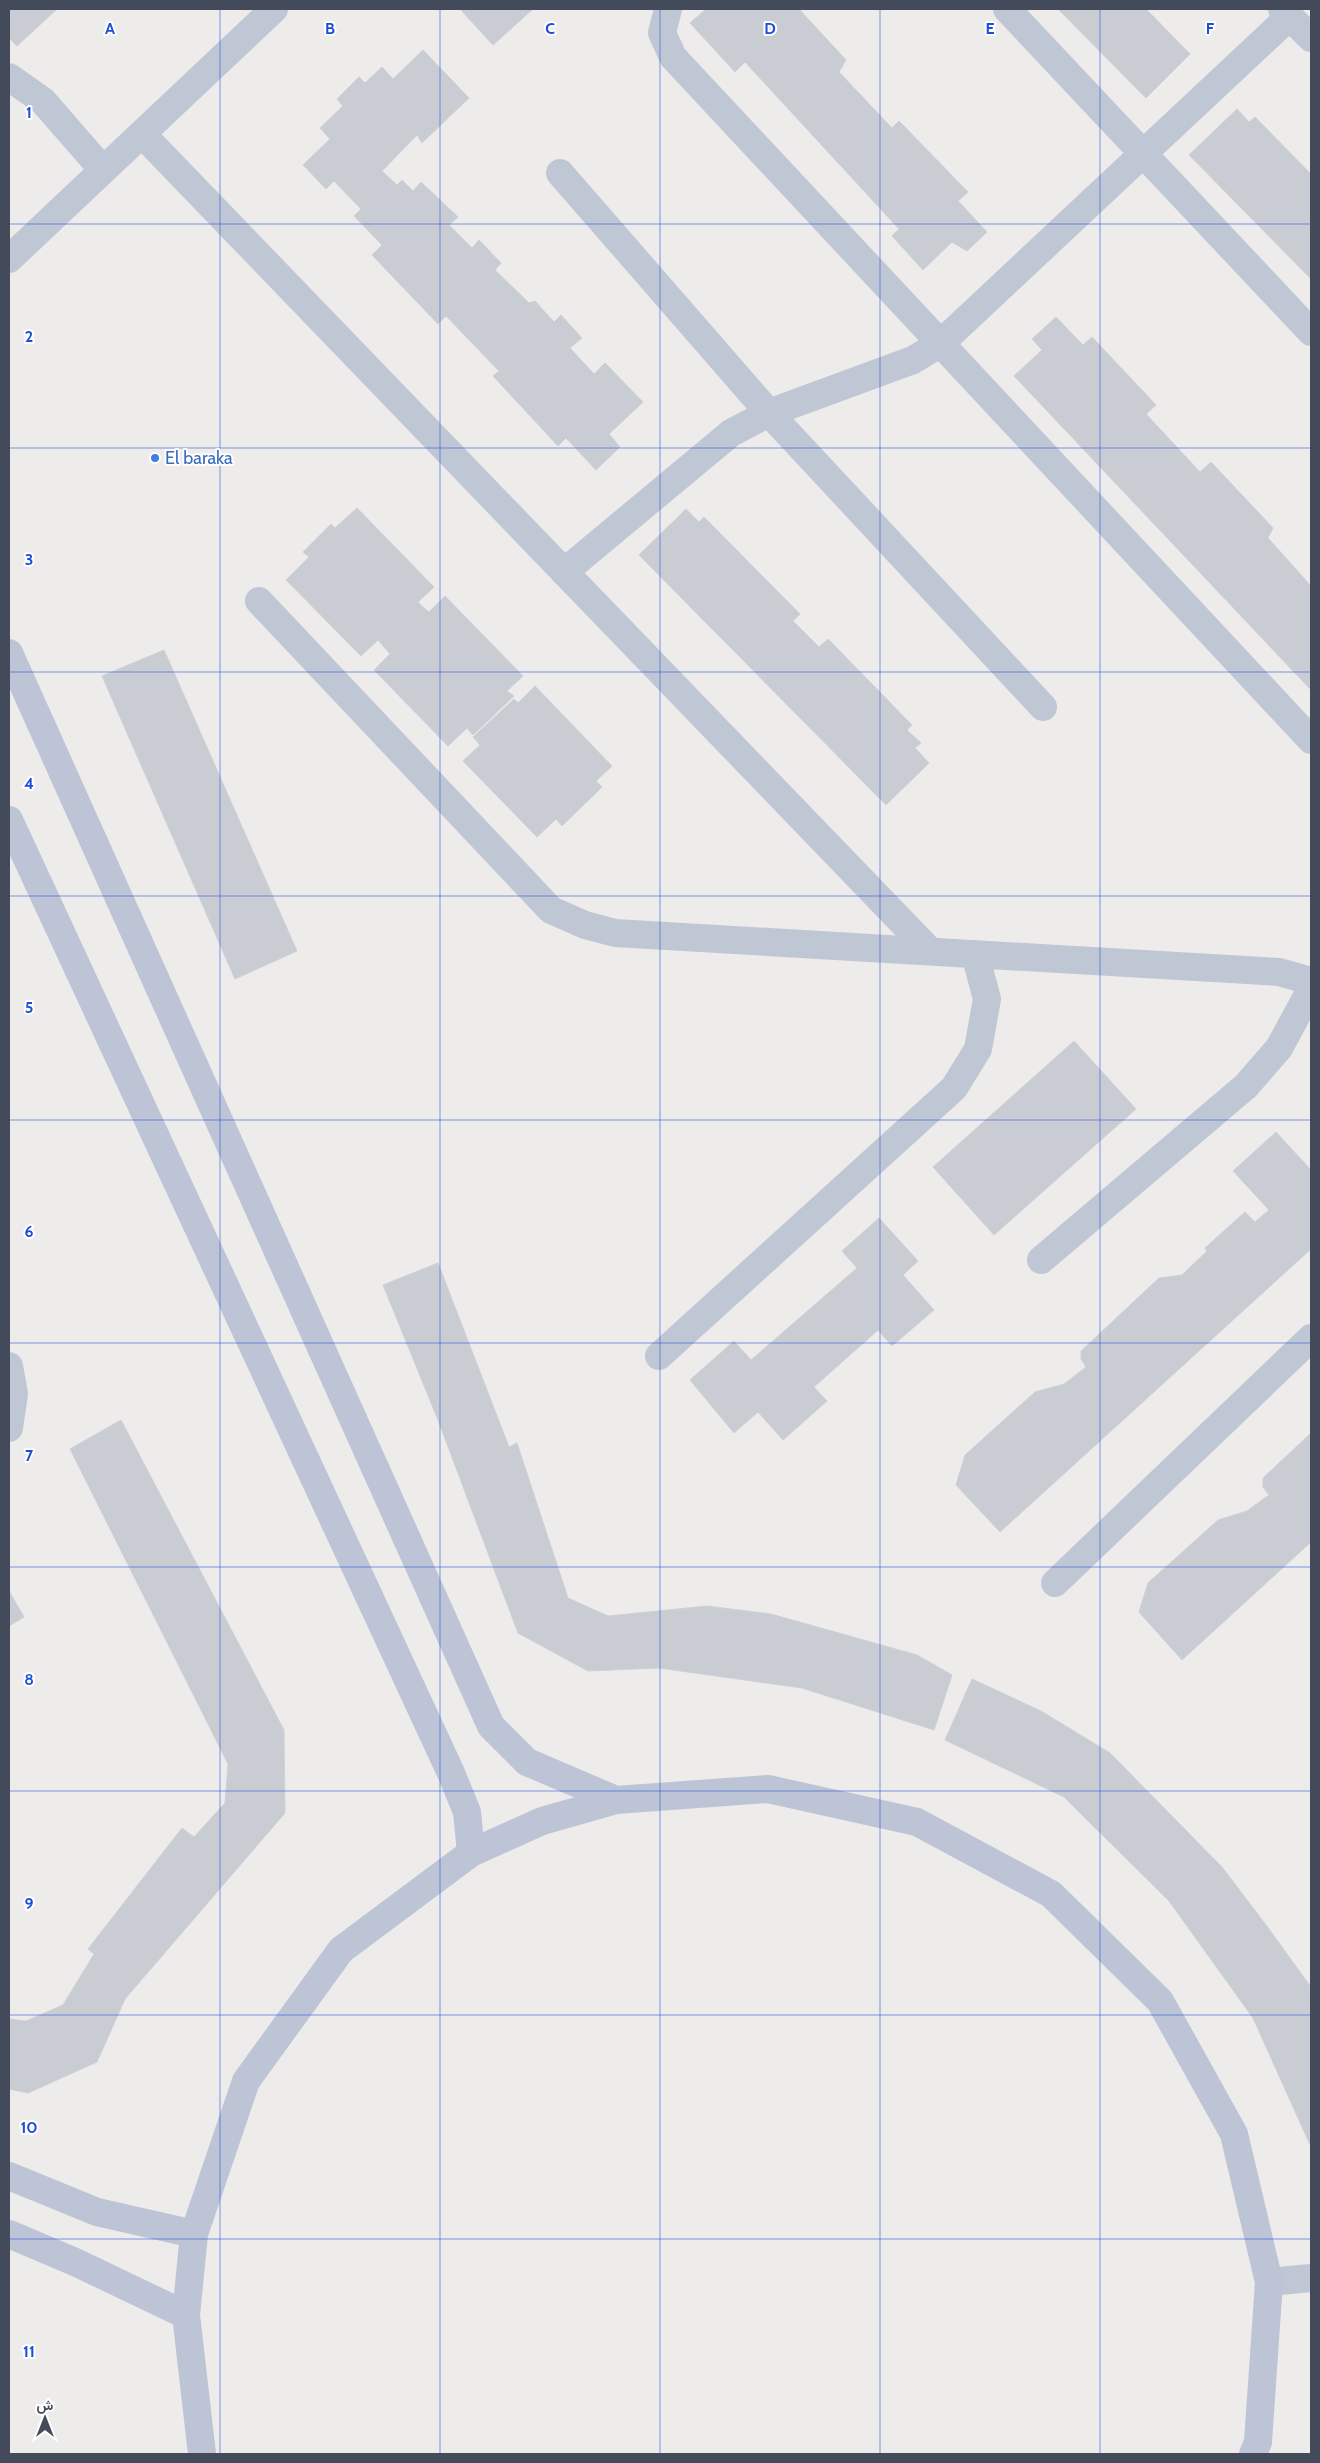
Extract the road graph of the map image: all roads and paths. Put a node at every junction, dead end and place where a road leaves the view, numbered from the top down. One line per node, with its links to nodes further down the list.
1 (274, 9): 7 (street)
2 (668, 9): 13 (street)
3 (1007, 9): 8 (street)
4 (1286, 12): 5 (street); 8 (street)
5 (1311, 38)
6 (9, 77): 9 (street)
7 (142, 134): 9 (street); 15 (street)
8 (1142, 155): 12 (street); 13 (street)
9 (103, 170): 11 (street)
10 (560, 173): 14 (street)
11 (9, 259)
12 (1311, 332)
13 (941, 343): 14 (street); 19 (street)
14 (769, 413): 15 (street); 18 (street)
15 (564, 572): 21 (street)
16 (258, 601): 21 (street)
17 (9, 653): 31 (main road)
18 (1044, 707)
19 (1311, 740)
20 (9, 820): 32 (main road)
21 (930, 952): 22 (street)
22 (975, 954): 23 (street); 27 (street)
23 (1311, 981)
24 (1311, 989): 25 (street)
25 (1041, 1260)
26 (1311, 1338): 30 (street)
27 (659, 1356)
28 (9, 1366): 29 (street)
29 (9, 1428)
30 (1055, 1583)
31 (616, 1800): 32 (main road); 37 (main road)
32 (471, 1853): 35 (main road)
33 (9, 2176): 35 (main road)
34 (9, 2234): 38 (main road)
35 (194, 2234): 38 (main road)
36 (1311, 2278): 37 (street)
37 (1269, 2282): 40 (main road)
38 (186, 2315): 39 (main road)
39 (202, 2454)
40 (1253, 2454)

